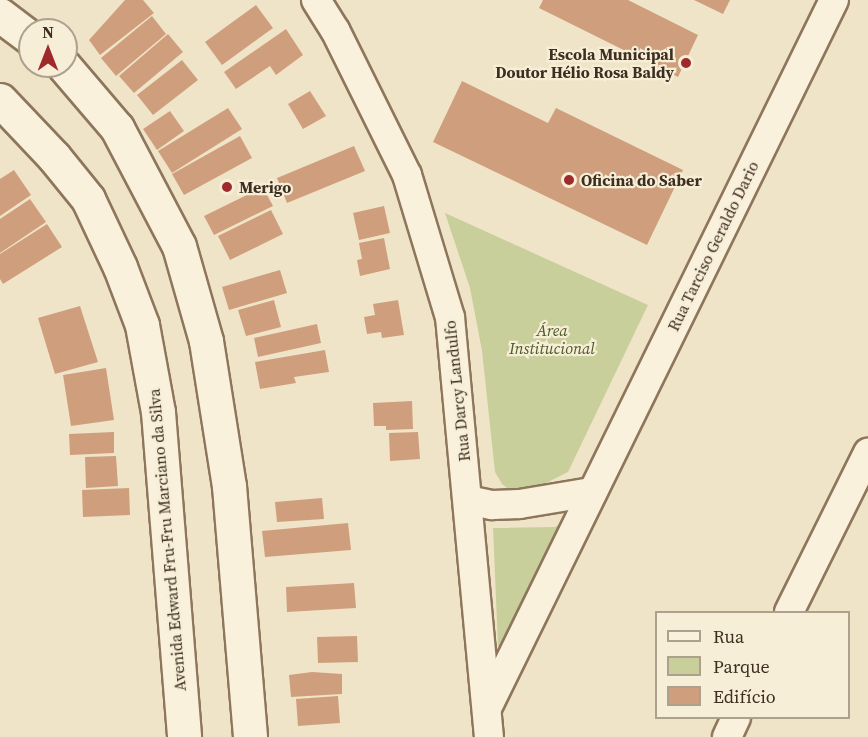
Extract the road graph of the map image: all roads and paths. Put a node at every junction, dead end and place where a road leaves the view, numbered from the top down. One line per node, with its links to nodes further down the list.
1 (316, 0): 9 (street, Rua Darcy Landulfo)
2 (834, 0): 8 (street, Rua Tarciso Geraldo Dario)
3 (0, 15): 4 (main road)
4 (18, 29)
5 (76, 78): 14 (main road)
6 (2, 102): 13 (main road, Avenida Edward Fru-Fru Marciano da Silva)
7 (868, 453): 10 (street)
8 (592, 492): 9 (street); 11 (street, Rua Tarciso Geraldo Dario)
9 (468, 500): 11 (street, Rua Darcy Landulfo)
10 (789, 611)
11 (488, 706): 15 (street, Rua Darcy Landulfo)
12 (735, 719): 16 (street)
13 (184, 737)
14 (250, 737)
15 (489, 737)
16 (727, 737)

